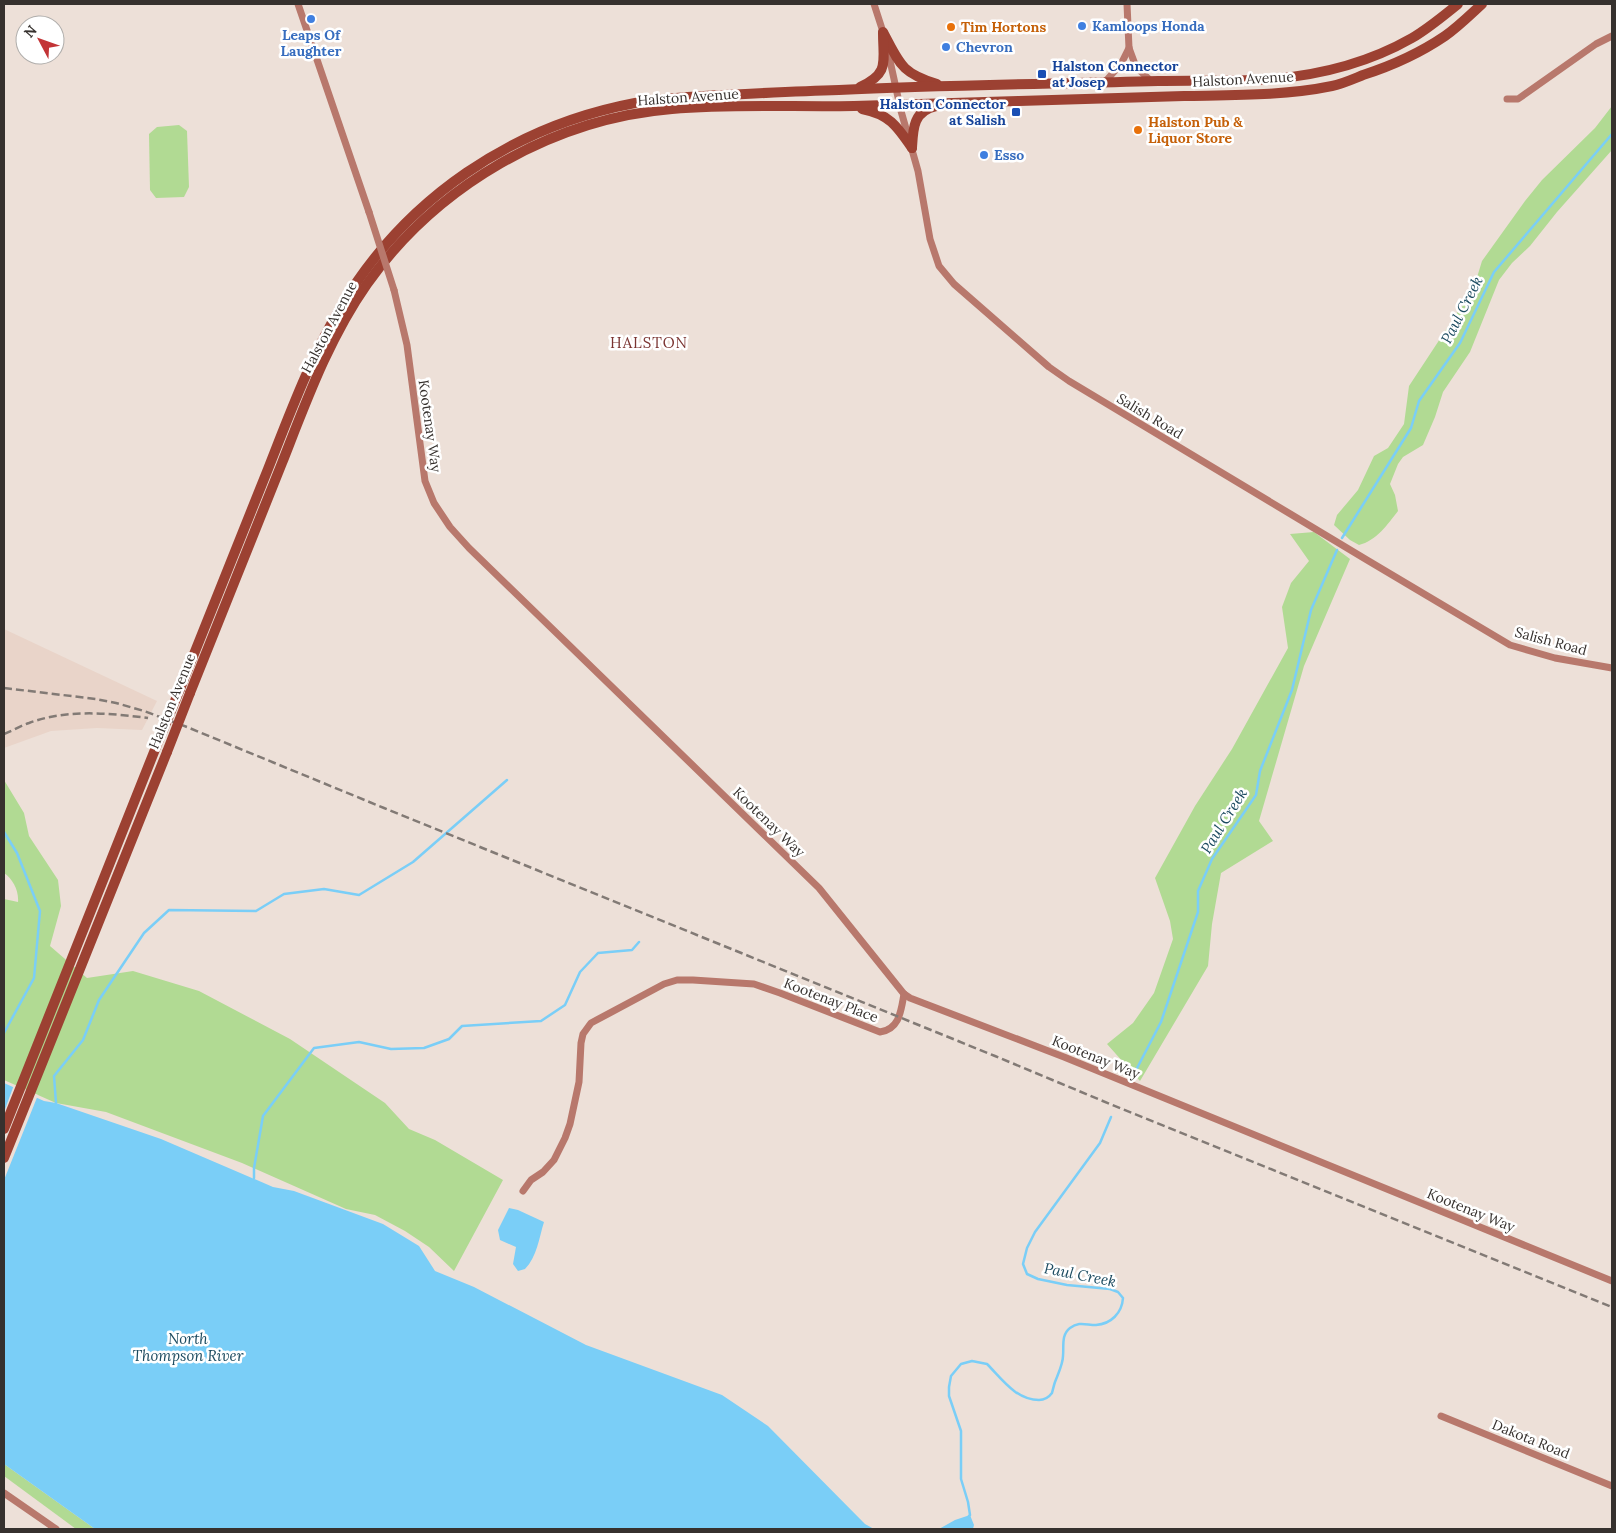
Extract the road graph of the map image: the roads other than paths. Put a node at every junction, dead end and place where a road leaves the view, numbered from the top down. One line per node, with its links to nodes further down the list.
1 (298, 4): 21 (street, Kootenay Way, bridge)
2 (874, 4): 6 (street, Salish Road)
3 (1127, 4): 8 (street)
4 (1458, 4): 9 (main road, Halston Avenue)
5 (1482, 4): 15 (main road, Halston Avenue)
6 (883, 32): 11 (main road); 12 (street, Salish Road); 13 (main road)
7 (1612, 36): 14 (street)
8 (1129, 48): 9 (street); 10 (street)
9 (1151, 81): 10 (main road, Halston Avenue)
10 (1104, 83): 11 (main road, Halston Avenue)
11 (944, 87): 12 (main road, Halston Avenue)
12 (896, 88): 13 (main road, Halston Avenue); 16 (street, Salish Road)
13 (854, 89): 20 (main road, Halston Avenue, bridge)
14 (1507, 99)
15 (950, 103): 16 (main road, Halston Avenue); 18 (main road)
16 (900, 105): 17 (main road, Halston Avenue); 18 (street, Salish Road)
17 (840, 106): 18 (main road); 20 (main road, Halston Avenue, bridge)
18 (912, 148): 19 (street, Salish Road)
19 (1612, 668)
20 (162, 749): 22 (main road, Halston Avenue); 23 (main road, Halston Avenue)
21 (904, 994): 24 (street, Kootenay Place); 25 (street, Kootenay Way)
22 (4, 1128)
23 (4, 1158)
24 (523, 1190)
25 (1612, 1281)
26 (1441, 1416): 27 (street, Dakota Road)
27 (1612, 1486)
28 (4, 1493): 29 (street)
29 (56, 1529)

